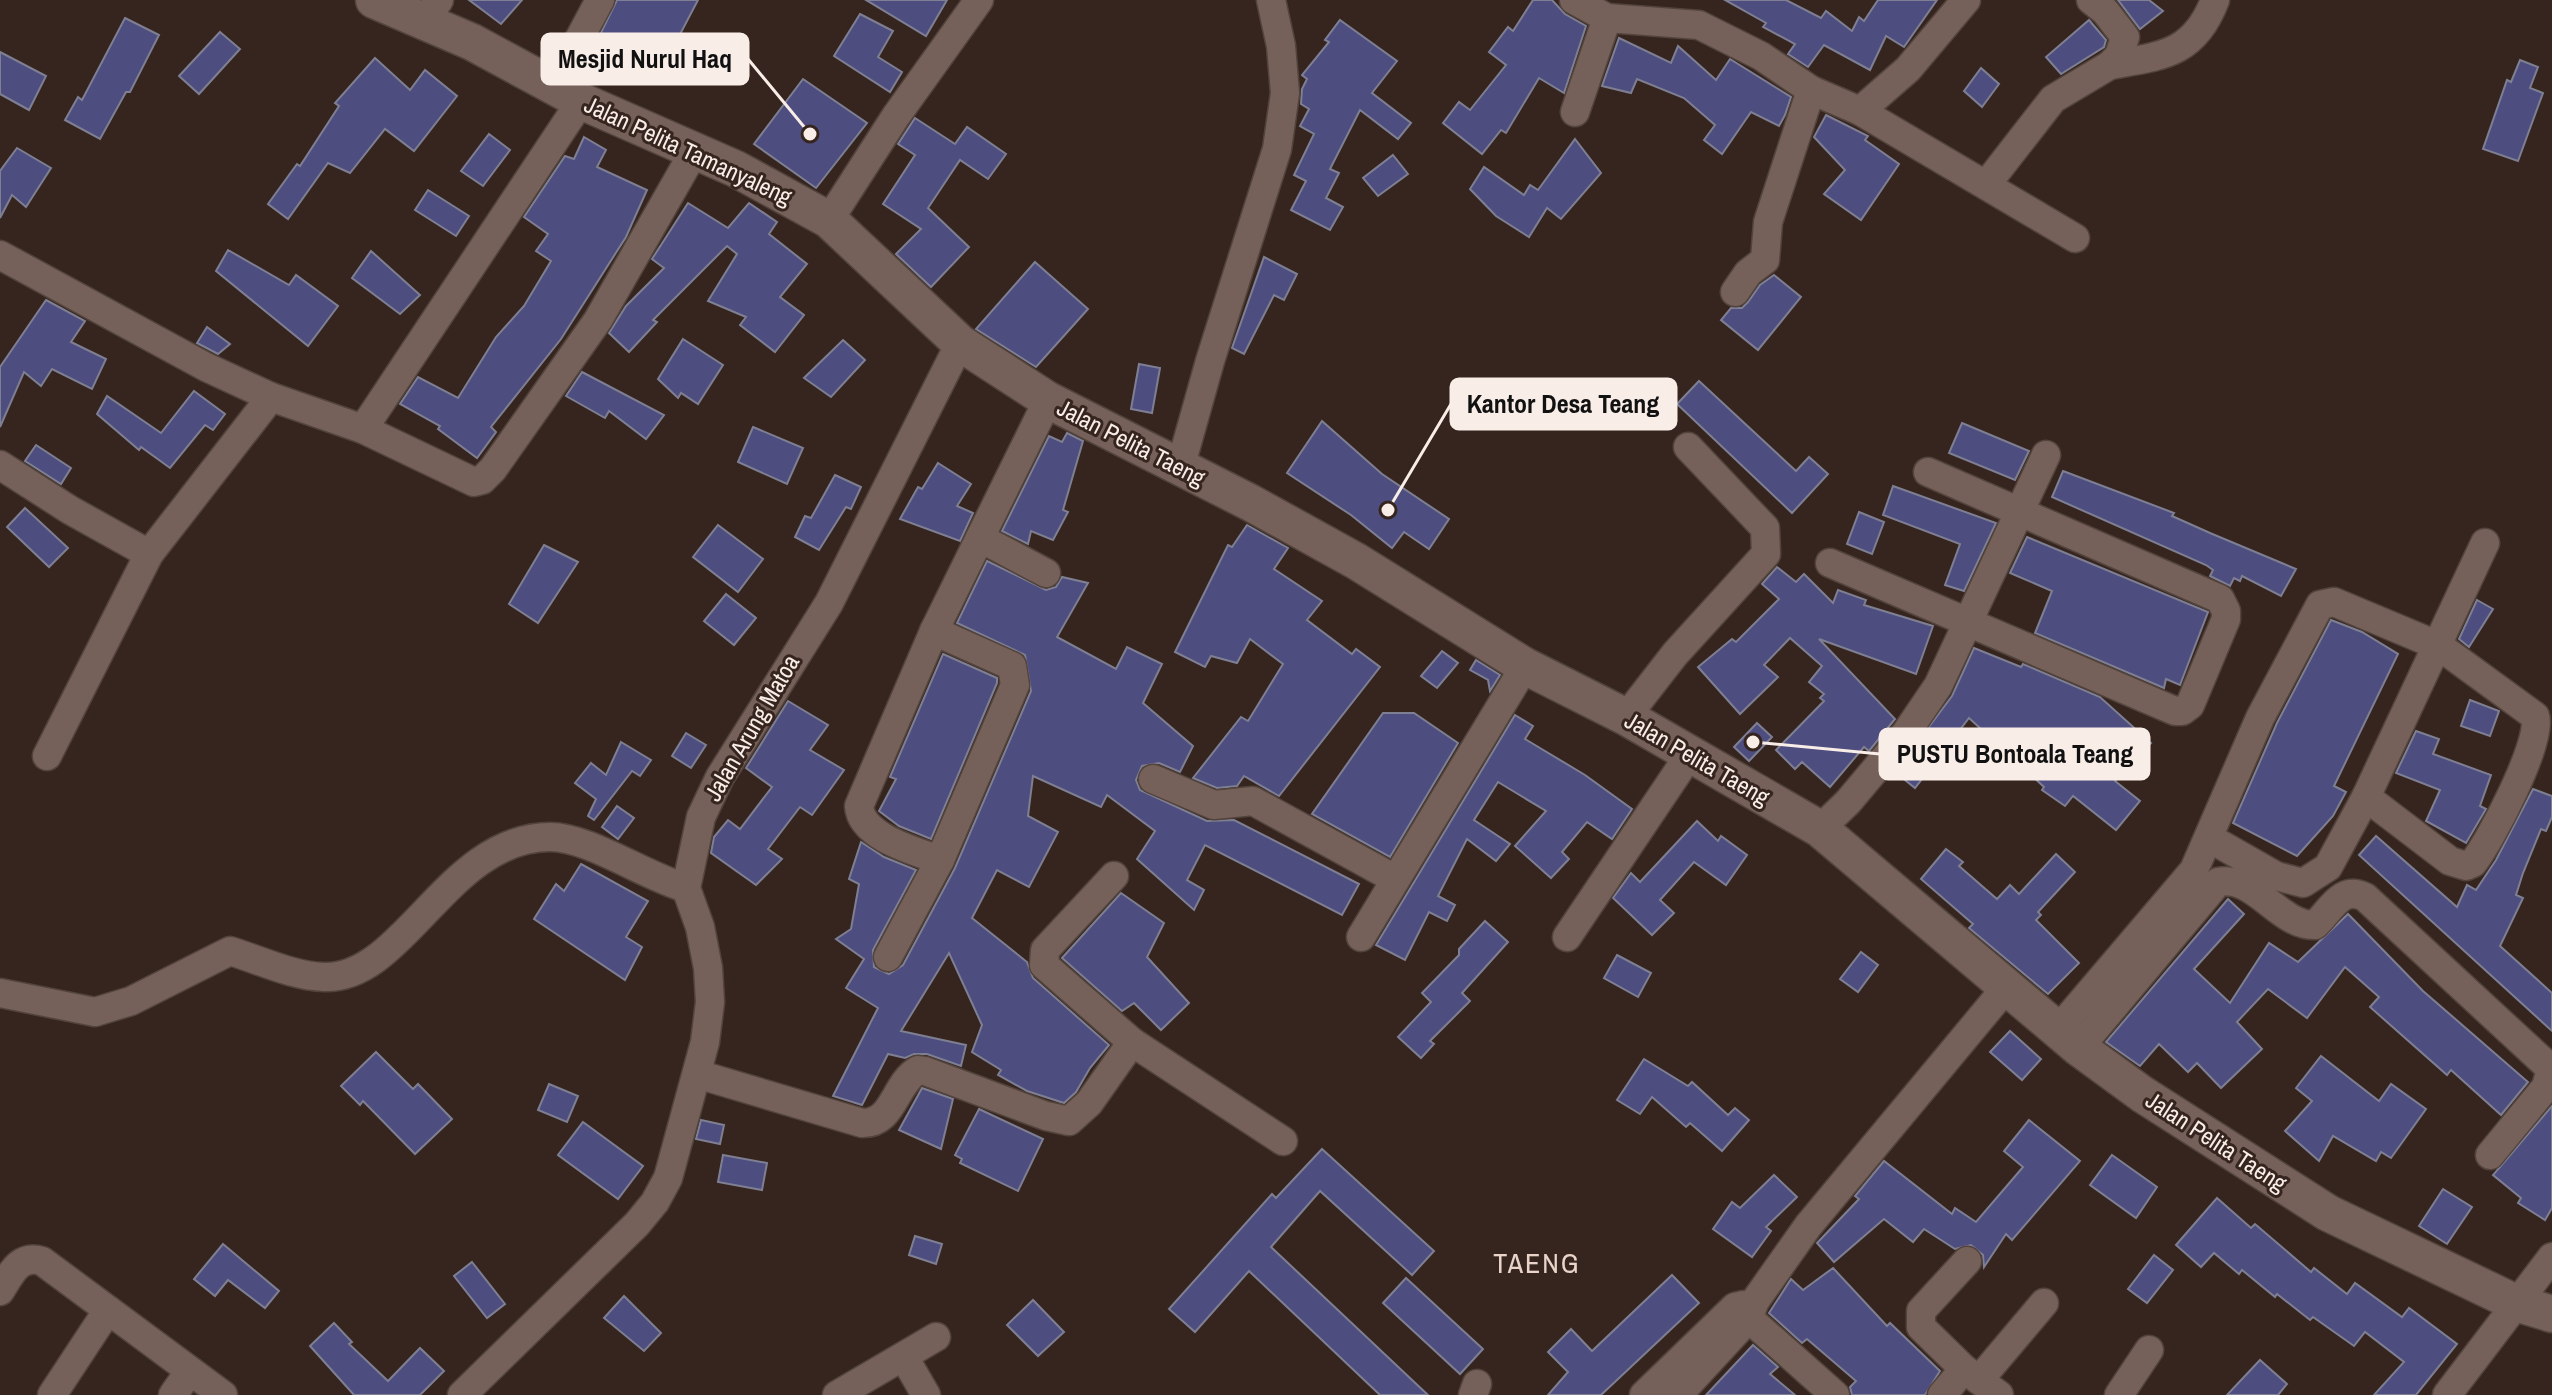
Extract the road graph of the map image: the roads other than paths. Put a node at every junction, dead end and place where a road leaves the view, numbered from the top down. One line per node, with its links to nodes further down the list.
1 (374, 0): 9 (street, Jalan Pelita Tamanyaleng)
2 (600, 0): 13 (street)
3 (979, 0): 18 (street)
4 (1271, 0): 29 (street)
5 (1966, 0): 14 (street)
6 (2091, 0): 11 (street)
7 (2215, 0): 11 (street)
8 (1577, 1): 10 (street)
9 (432, 10): 13 (street, Jalan Pelita Tamanyaleng)
10 (1607, 18): 12 (street); 15 (street)
11 (2110, 65): 17 (street)
12 (1811, 90): 14 (street); 21 (street)
13 (567, 94): 16 (street, Jalan Pelita Tamanyaleng); 25 (street)
14 (1860, 111): 17 (street)
15 (1575, 112)
16 (695, 150): 18 (street, Jalan Pelita Tamanyaleng); 25 (street)
17 (1986, 185): 19 (street)
18 (829, 220): 22 (street, Jalan Pelita Taeng)
19 (2075, 238)
20 (1, 258): 23 (street)
21 (1735, 292)
22 (960, 343): 24 (street, Jalan Pelita Taeng); 51 (street, Jalan Arung Matoa)
23 (271, 397): 25 (street); 34 (street)
24 (1048, 400): 29 (street, Jalan Pelita Taeng); 32 (street)
25 (363, 429)
26 (1688, 447): 41 (street)
27 (2046, 455): 31 (street)
28 (0, 465): 34 (street)
29 (1180, 468): 40 (street, Jalan Pelita Taeng)
30 (1928, 472): 31 (street)
31 (2019, 510): 37 (street); 37 (street)
32 (980, 538): 36 (street); 38 (street)
33 (2485, 543): 39 (street)
34 (149, 554): 43 (street)
35 (1830, 563): 37 (street)
36 (1046, 573)
37 (1969, 620): 46 (street)
38 (934, 631): 48 (street); 48 (street)
39 (2439, 646): 45 (street); 45 (street); 47 (street)
40 (1525, 666): 41 (street, Jalan Pelita Taeng); 50 (street)
41 (1626, 717): 42 (street, Jalan Pelita Taeng)
42 (1690, 754): 46 (street, Jalan Pelita Taeng); 53 (street)
43 (47, 756)
44 (1153, 779): 50 (street)
45 (2366, 797): 47 (street)
46 (1820, 829): 55 (street, Jalan Pelita Taeng)
47 (2211, 839): 57 (street)
48 (940, 860): 54 (street)
49 (1114, 876): 58 (street)
50 (1395, 879): 52 (street)
51 (686, 888): 56 (street); 59 (street)
52 (1361, 937)
53 (1567, 937)
54 (888, 957)
55 (2005, 989): 57 (street, Jalan Pelita Taeng); 67 (street)
56 (0, 993)
57 (2068, 1040): 61 (street); 66 (street, Jalan Pelita Taeng)
58 (1132, 1042): 59 (street); 60 (street)
59 (697, 1074): 77 (street)
60 (1283, 1141)
61 (2490, 1155)
62 (2552, 1257): 66 (street)
63 (1967, 1261): 73 (street)
64 (0, 1291): 68 (street)
65 (2044, 1303): 73 (street)
66 (2516, 1303): 69 (street, Jalan Pelita Taeng); 85 (street)
67 (1746, 1309): 80 (street); 81 (street); 82 (street)
68 (108, 1310): 74 (street); 75 (street)
69 (2552, 1314)
70 (936, 1337): 72 (street)
71 (2149, 1350): 84 (street)
72 (904, 1357): 78 (street); 79 (street)
73 (1981, 1382): 83 (street)
74 (181, 1384): 76 (street)
75 (52, 1395)
76 (223, 1395)
77 (462, 1395)
78 (837, 1395)
79 (926, 1395)
80 (1644, 1395)
81 (1678, 1395)
82 (1835, 1395)
83 (1942, 1395)
84 (2119, 1395)
85 (2447, 1395)

